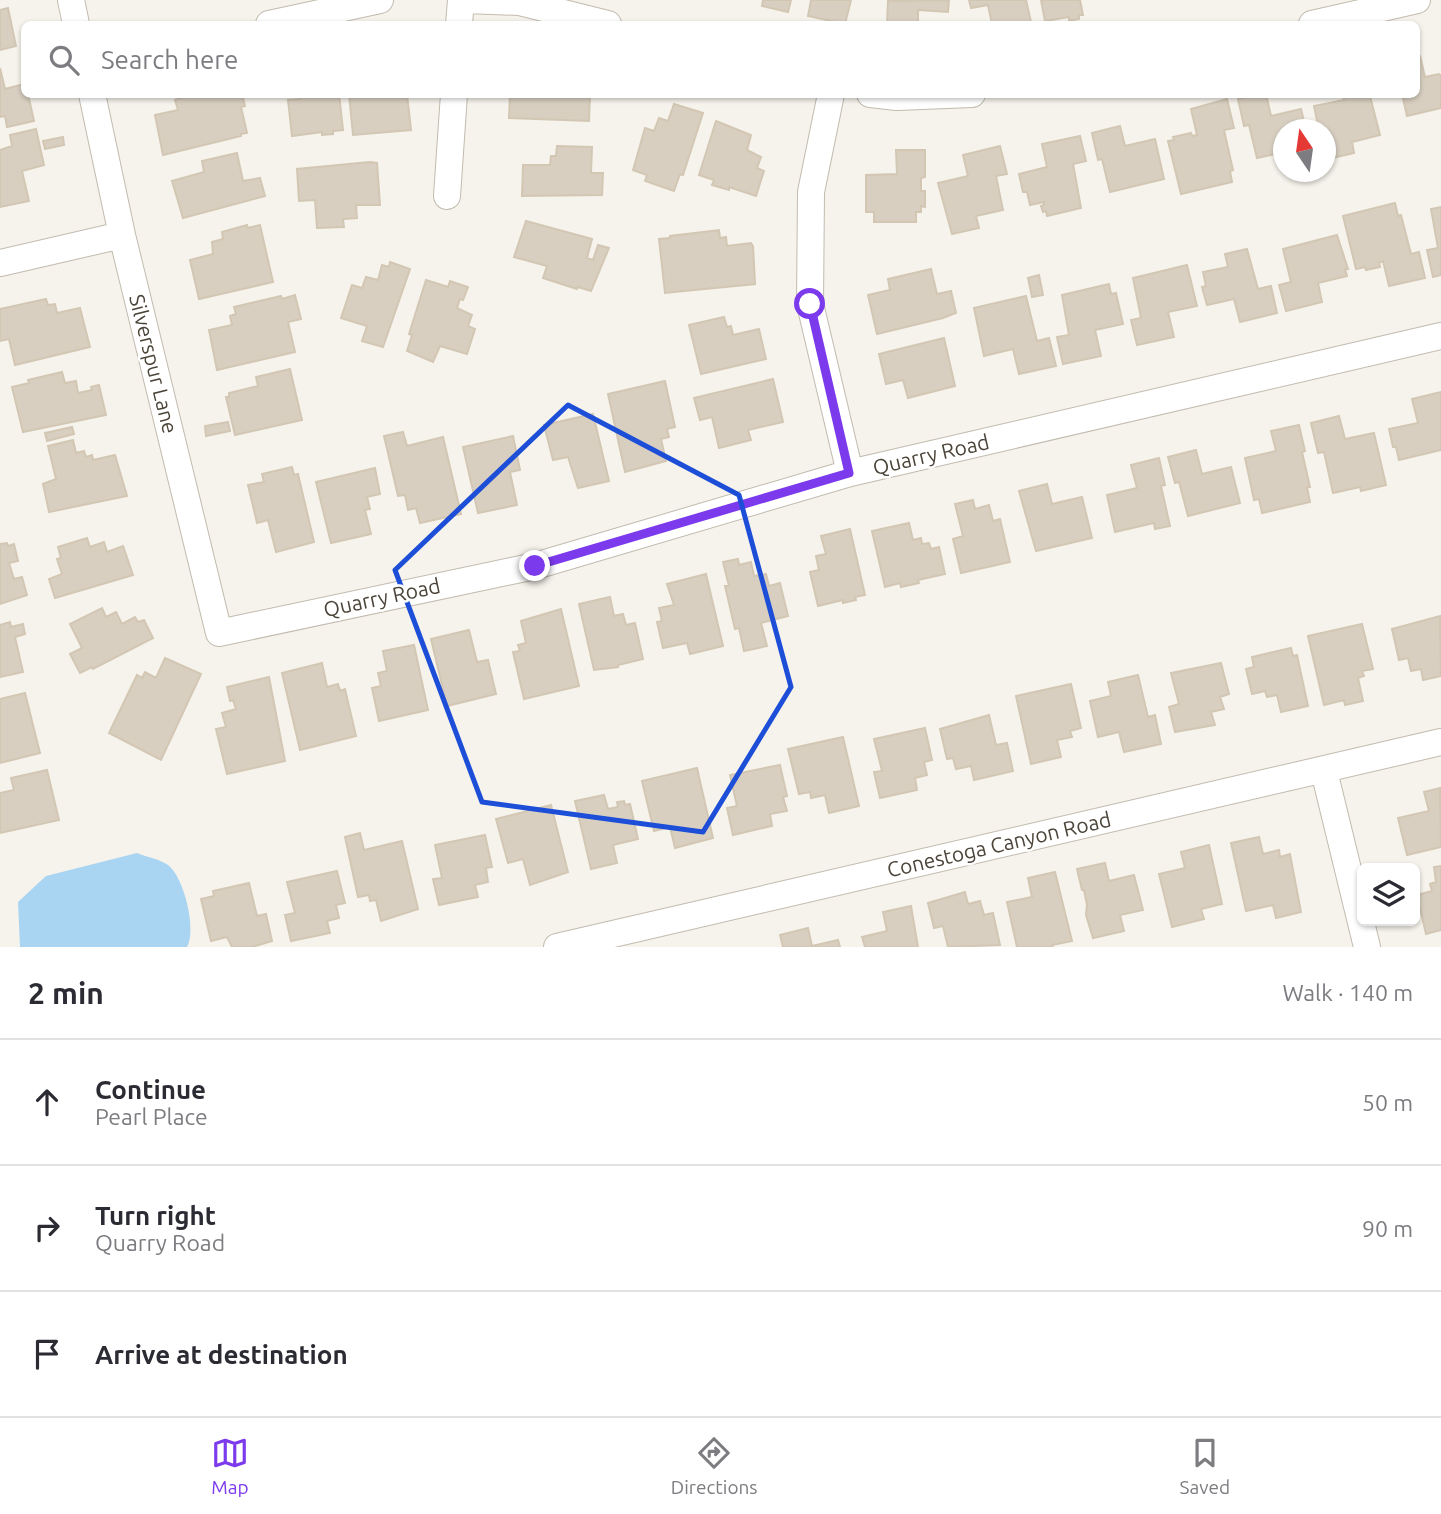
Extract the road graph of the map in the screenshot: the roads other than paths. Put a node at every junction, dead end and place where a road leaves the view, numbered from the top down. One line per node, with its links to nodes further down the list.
1 (71, 0): 6 (street)
2 (380, 0): 7 (street)
3 (461, 0): 8 (street)
4 (466, 0): 9 (street)
5 (1417, 0): 10 (street)
6 (75, 21)
7 (283, 21)
8 (459, 21)
9 (596, 21)
10 (1325, 21)
11 (93, 98): 15 (street, Silverspur Lane)
12 (454, 98): 14 (street)
13 (830, 98): 18 (street)
14 (447, 196)
15 (122, 235): 16 (street); 19 (street, Silverspur Lane)
16 (0, 263)
17 (1441, 336): 18 (street, Quarry Road)
18 (849, 473): 19 (street, Quarry Road)
19 (219, 633)
20 (1441, 742): 21 (street, Conestoga Canyon Road)
21 (1324, 771): 22 (street, Conestoga Canyon Road); 23 (street)
22 (557, 947)
23 (1367, 947)

